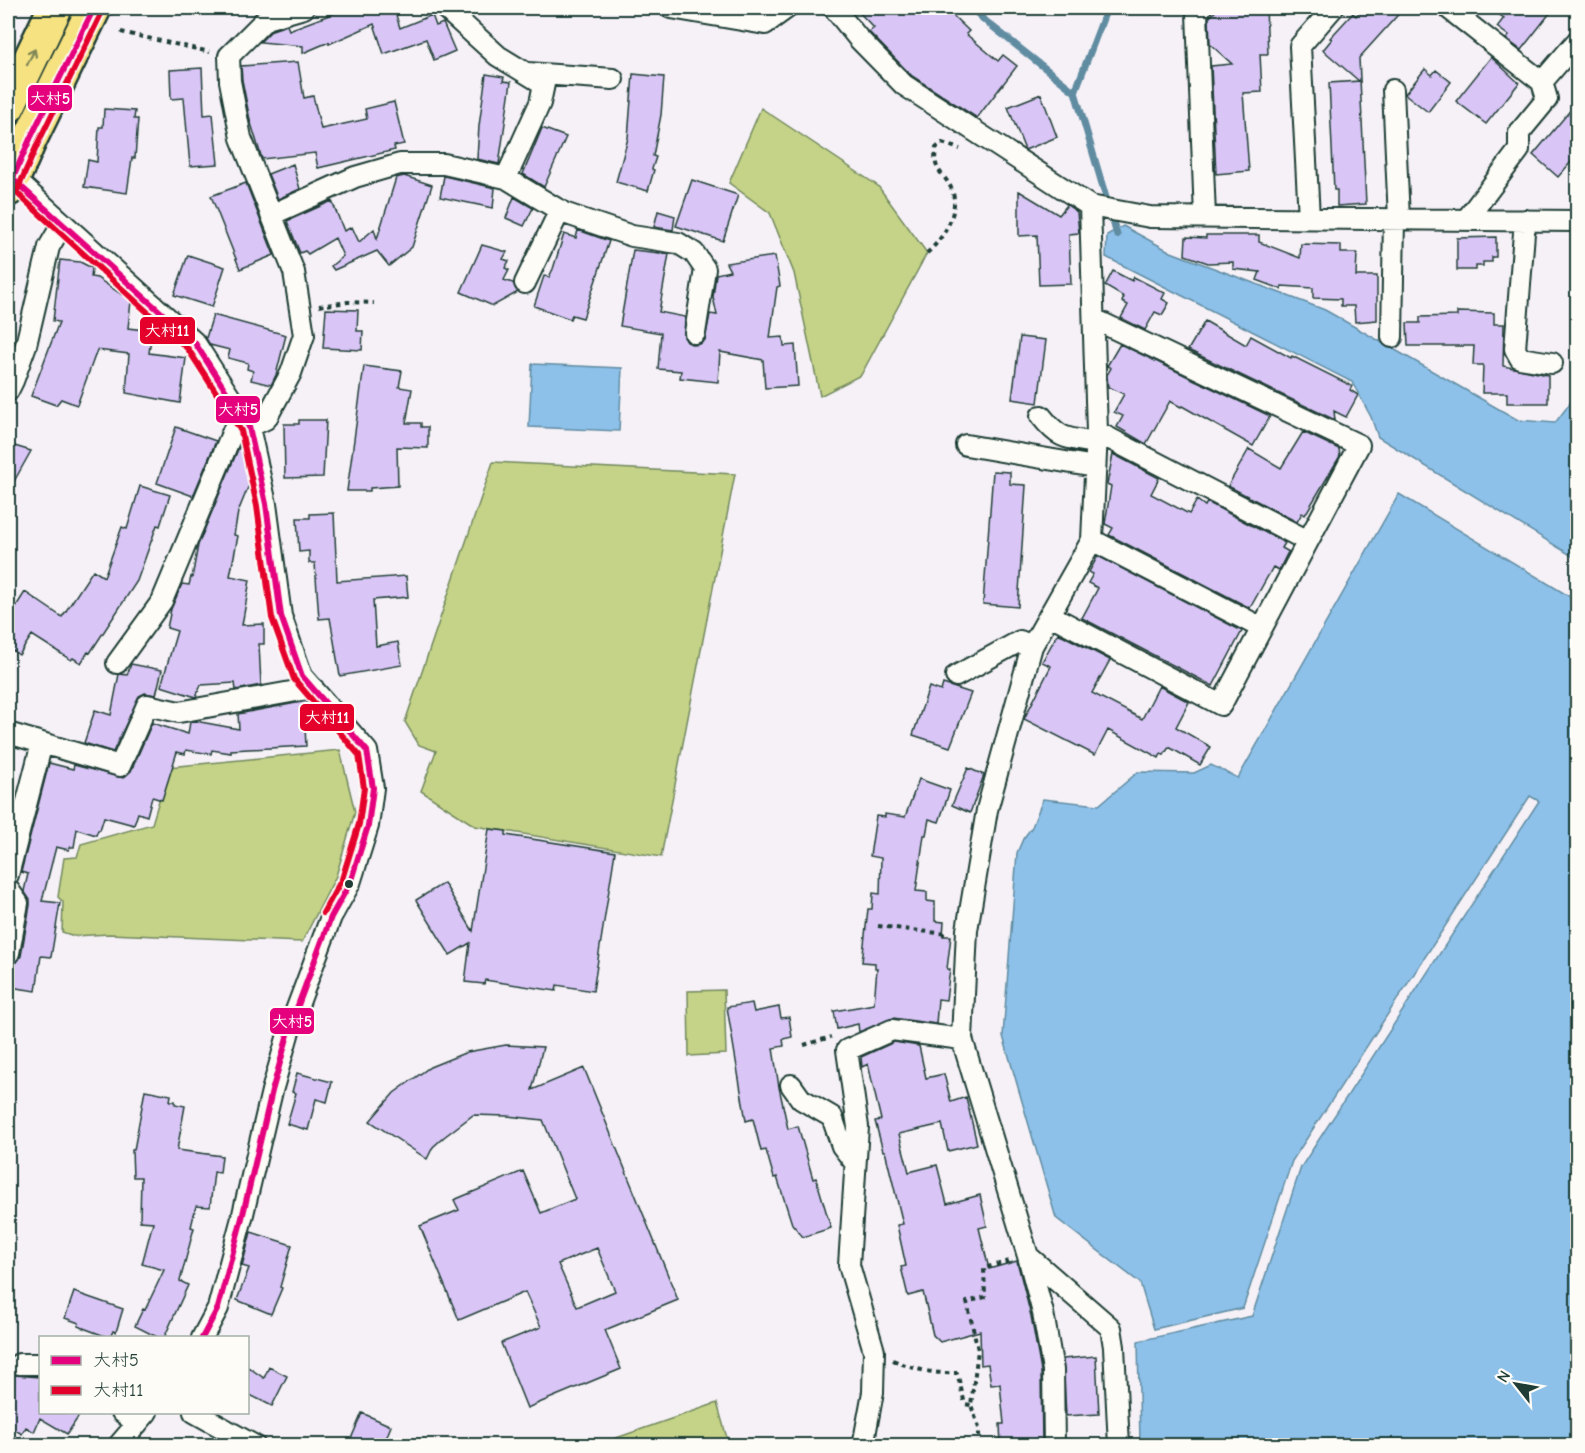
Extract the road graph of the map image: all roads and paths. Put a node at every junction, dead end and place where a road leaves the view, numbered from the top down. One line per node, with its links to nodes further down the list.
1 (55, 8): 18 (highway, one-way to 1)
2 (94, 8): 21 (highway)
3 (304, 8): 13 (street)
4 (445, 8): 14 (street)
5 (670, 8): 6 (street)
6 (787, 8)
7 (834, 8): 22 (street)
8 (1201, 8): 25 (street)
9 (1333, 8): 26 (street)
10 (1448, 8): 16 (street)
11 (121, 32): 13 (path)
12 (1578, 40): 16 (street)
13 (229, 56): 24 (street)
14 (525, 73): 15 (street); 20 (street)
15 (613, 79)
16 (1542, 82): 29 (street)
17 (1393, 90): 27 (street)
18 (8, 106)
19 (961, 150): 32 (path)
20 (506, 178): 23 (street); 24 (street)
21 (9, 181): 31 (street)
22 (1092, 206): 25 (street); 36 (street)
23 (560, 210): 33 (street); 37 (street)
24 (271, 215): 35 (street)
25 (1205, 218): 26 (street)
26 (1309, 219): 27 (street)
27 (1397, 219): 29 (street); 38 (street)
28 (1578, 219): 30 (street)
29 (1466, 220): 30 (street)
30 (1524, 220): 39 (street)
31 (63, 223): 40 (street); 42 (street)
32 (927, 253)
33 (525, 283)
34 (374, 303): 35 (path)
35 (300, 308): 42 (street)
36 (1094, 319): 43 (street); 47 (street)
37 (695, 333)
38 (1392, 337)
39 (1552, 363)
40 (8, 391)
41 (1041, 416): 43 (street)
42 (244, 420): 51 (street); 53 (street)
43 (1096, 437): 45 (street); 47 (street)
44 (966, 445): 45 (street)
45 (1095, 468): 46 (street)
46 (1092, 540): 48 (street); 49 (street)
47 (1308, 541): 49 (street)
48 (1050, 615): 49 (street); 50 (street)
49 (1262, 628)
50 (1032, 646): 52 (street); 59 (street)
51 (117, 663)
52 (956, 676)
53 (313, 688): 55 (street); 65 (street)
54 (8, 733): 55 (street)
55 (42, 743): 56 (street)
56 (8, 875)
57 (8, 889): 60 (street)
58 (878, 926): 59 (path)
59 (967, 936): 61 (street)
60 (9, 953)
61 (962, 1040): 63 (street); 64 (street)
62 (791, 1085): 63 (street)
63 (855, 1163): 66 (street)
64 (1028, 1256): 69 (path); 76 (street); 77 (street)
65 (203, 1336)
66 (872, 1346): 69 (path); 74 (street)
67 (19, 1364): 68 (street)
68 (39, 1364)
69 (971, 1405): 75 (path)
70 (196, 1414): 72 (street)
71 (135, 1416): 73 (street)
72 (251, 1445)
73 (118, 1446)
74 (863, 1446)
75 (979, 1446)
76 (1054, 1446)
77 (1119, 1446)

